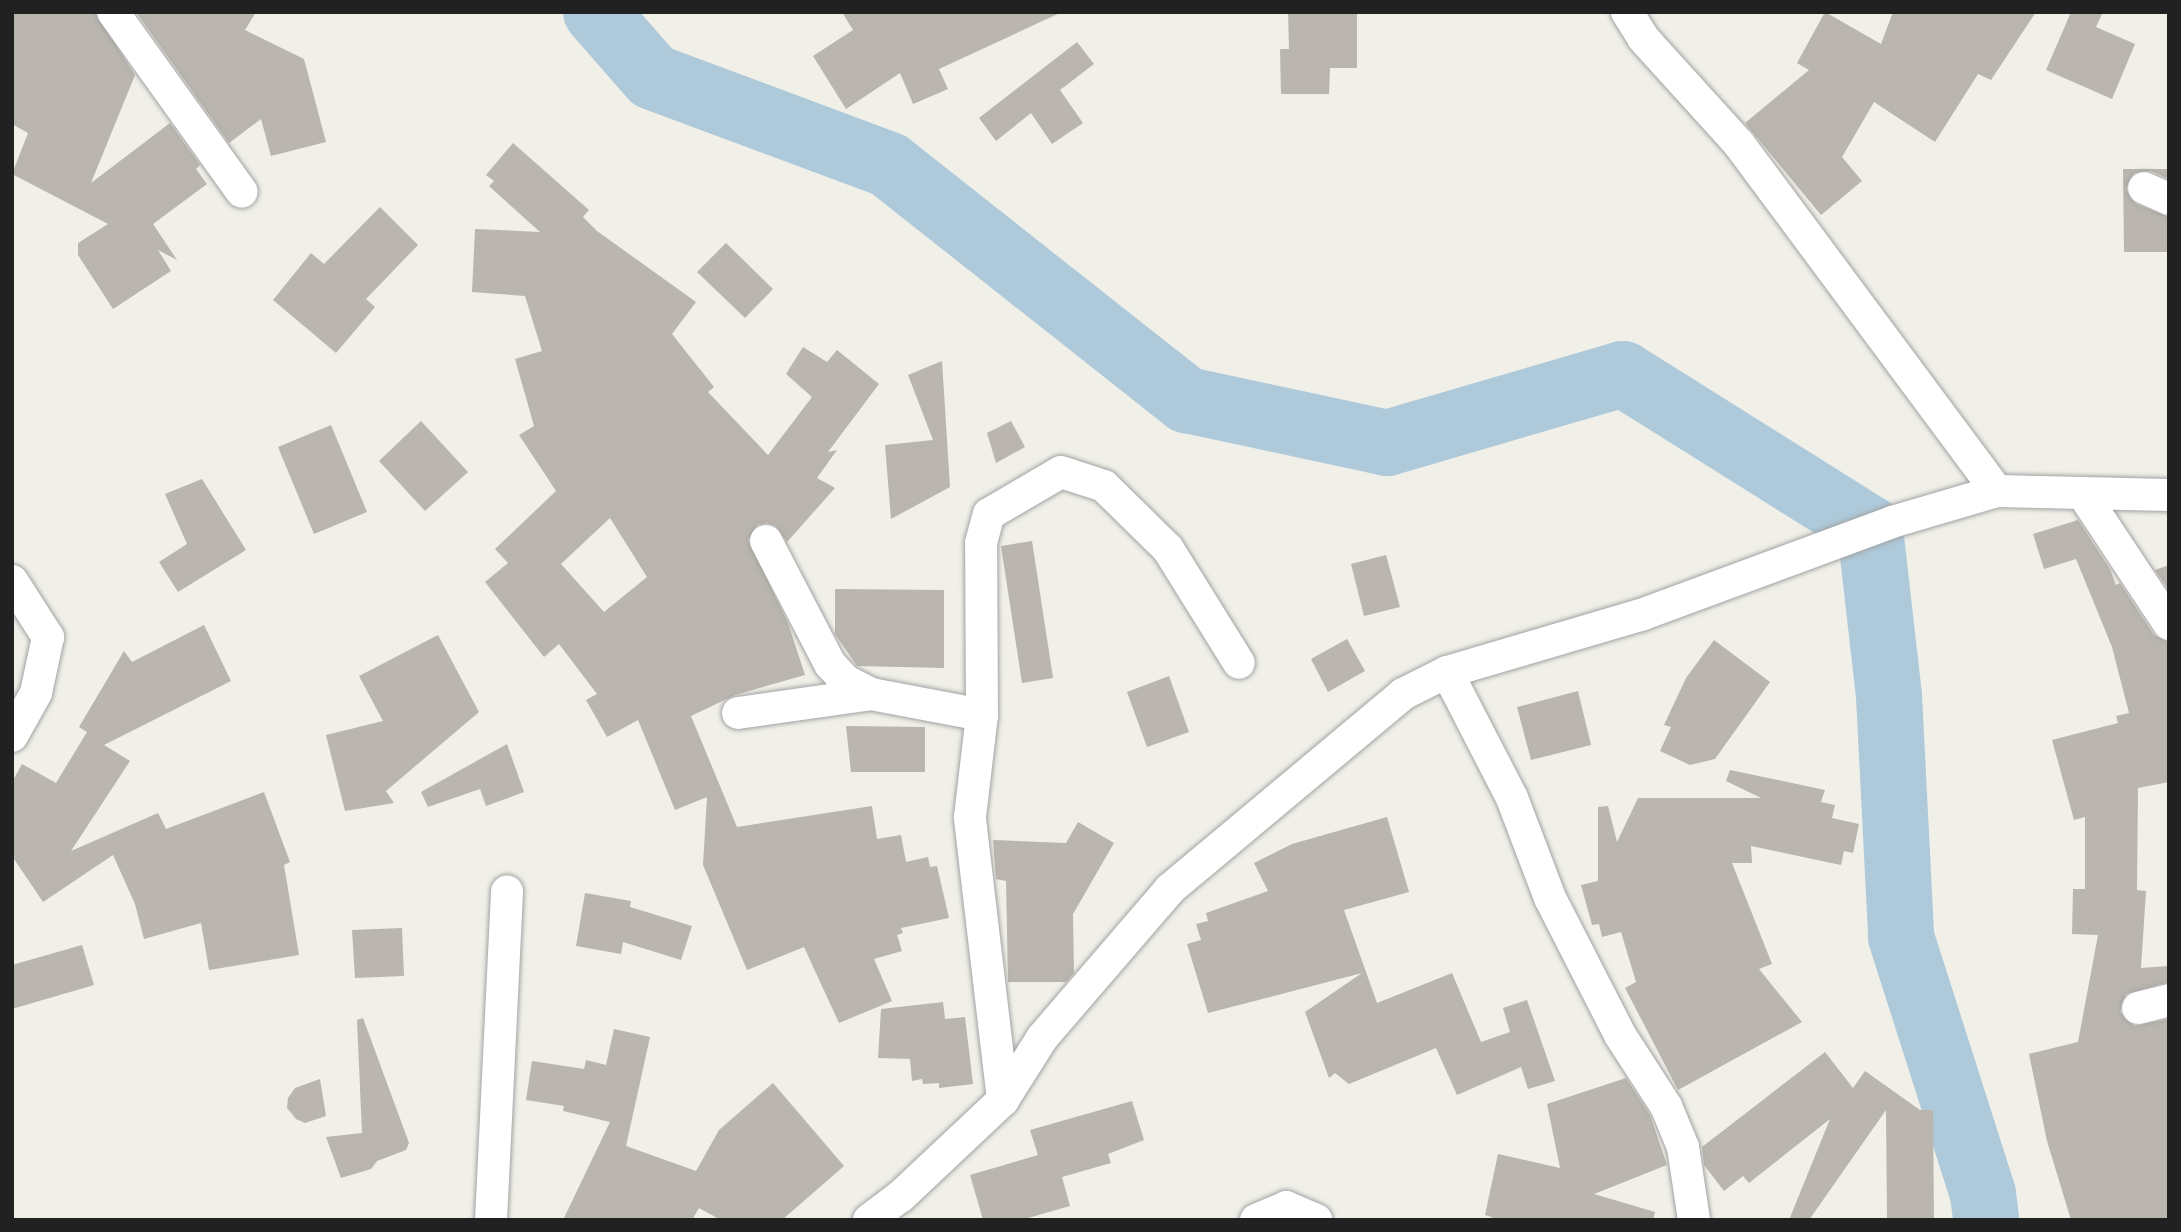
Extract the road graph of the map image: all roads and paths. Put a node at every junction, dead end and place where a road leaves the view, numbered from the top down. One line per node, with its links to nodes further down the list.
1 (113, 12): 3 (street)
2 (1627, 12): 4 (street)
3 (242, 192)
4 (1997, 491): 5 (street); 11 (street)
5 (2083, 494): 6 (street); 9 (street)
6 (2169, 495)
7 (766, 541): 12 (street)
8 (12, 581): 15 (street)
9 (2169, 624)
10 (1239, 663): 14 (street)
11 (1447, 672): 19 (street); 25 (street)
12 (871, 694): 13 (street); 14 (street)
13 (738, 713)
14 (982, 715): 19 (street)
15 (12, 736)
16 (507, 891): 21 (street)
17 (2169, 1000): 18 (street)
18 (2138, 1008)
19 (1003, 1100): 20 (street)
20 (908, 1208): 22 (street)
21 (491, 1220)
22 (869, 1220)
23 (1256, 1220): 24 (street)
24 (1315, 1220)
25 (1694, 1220)

